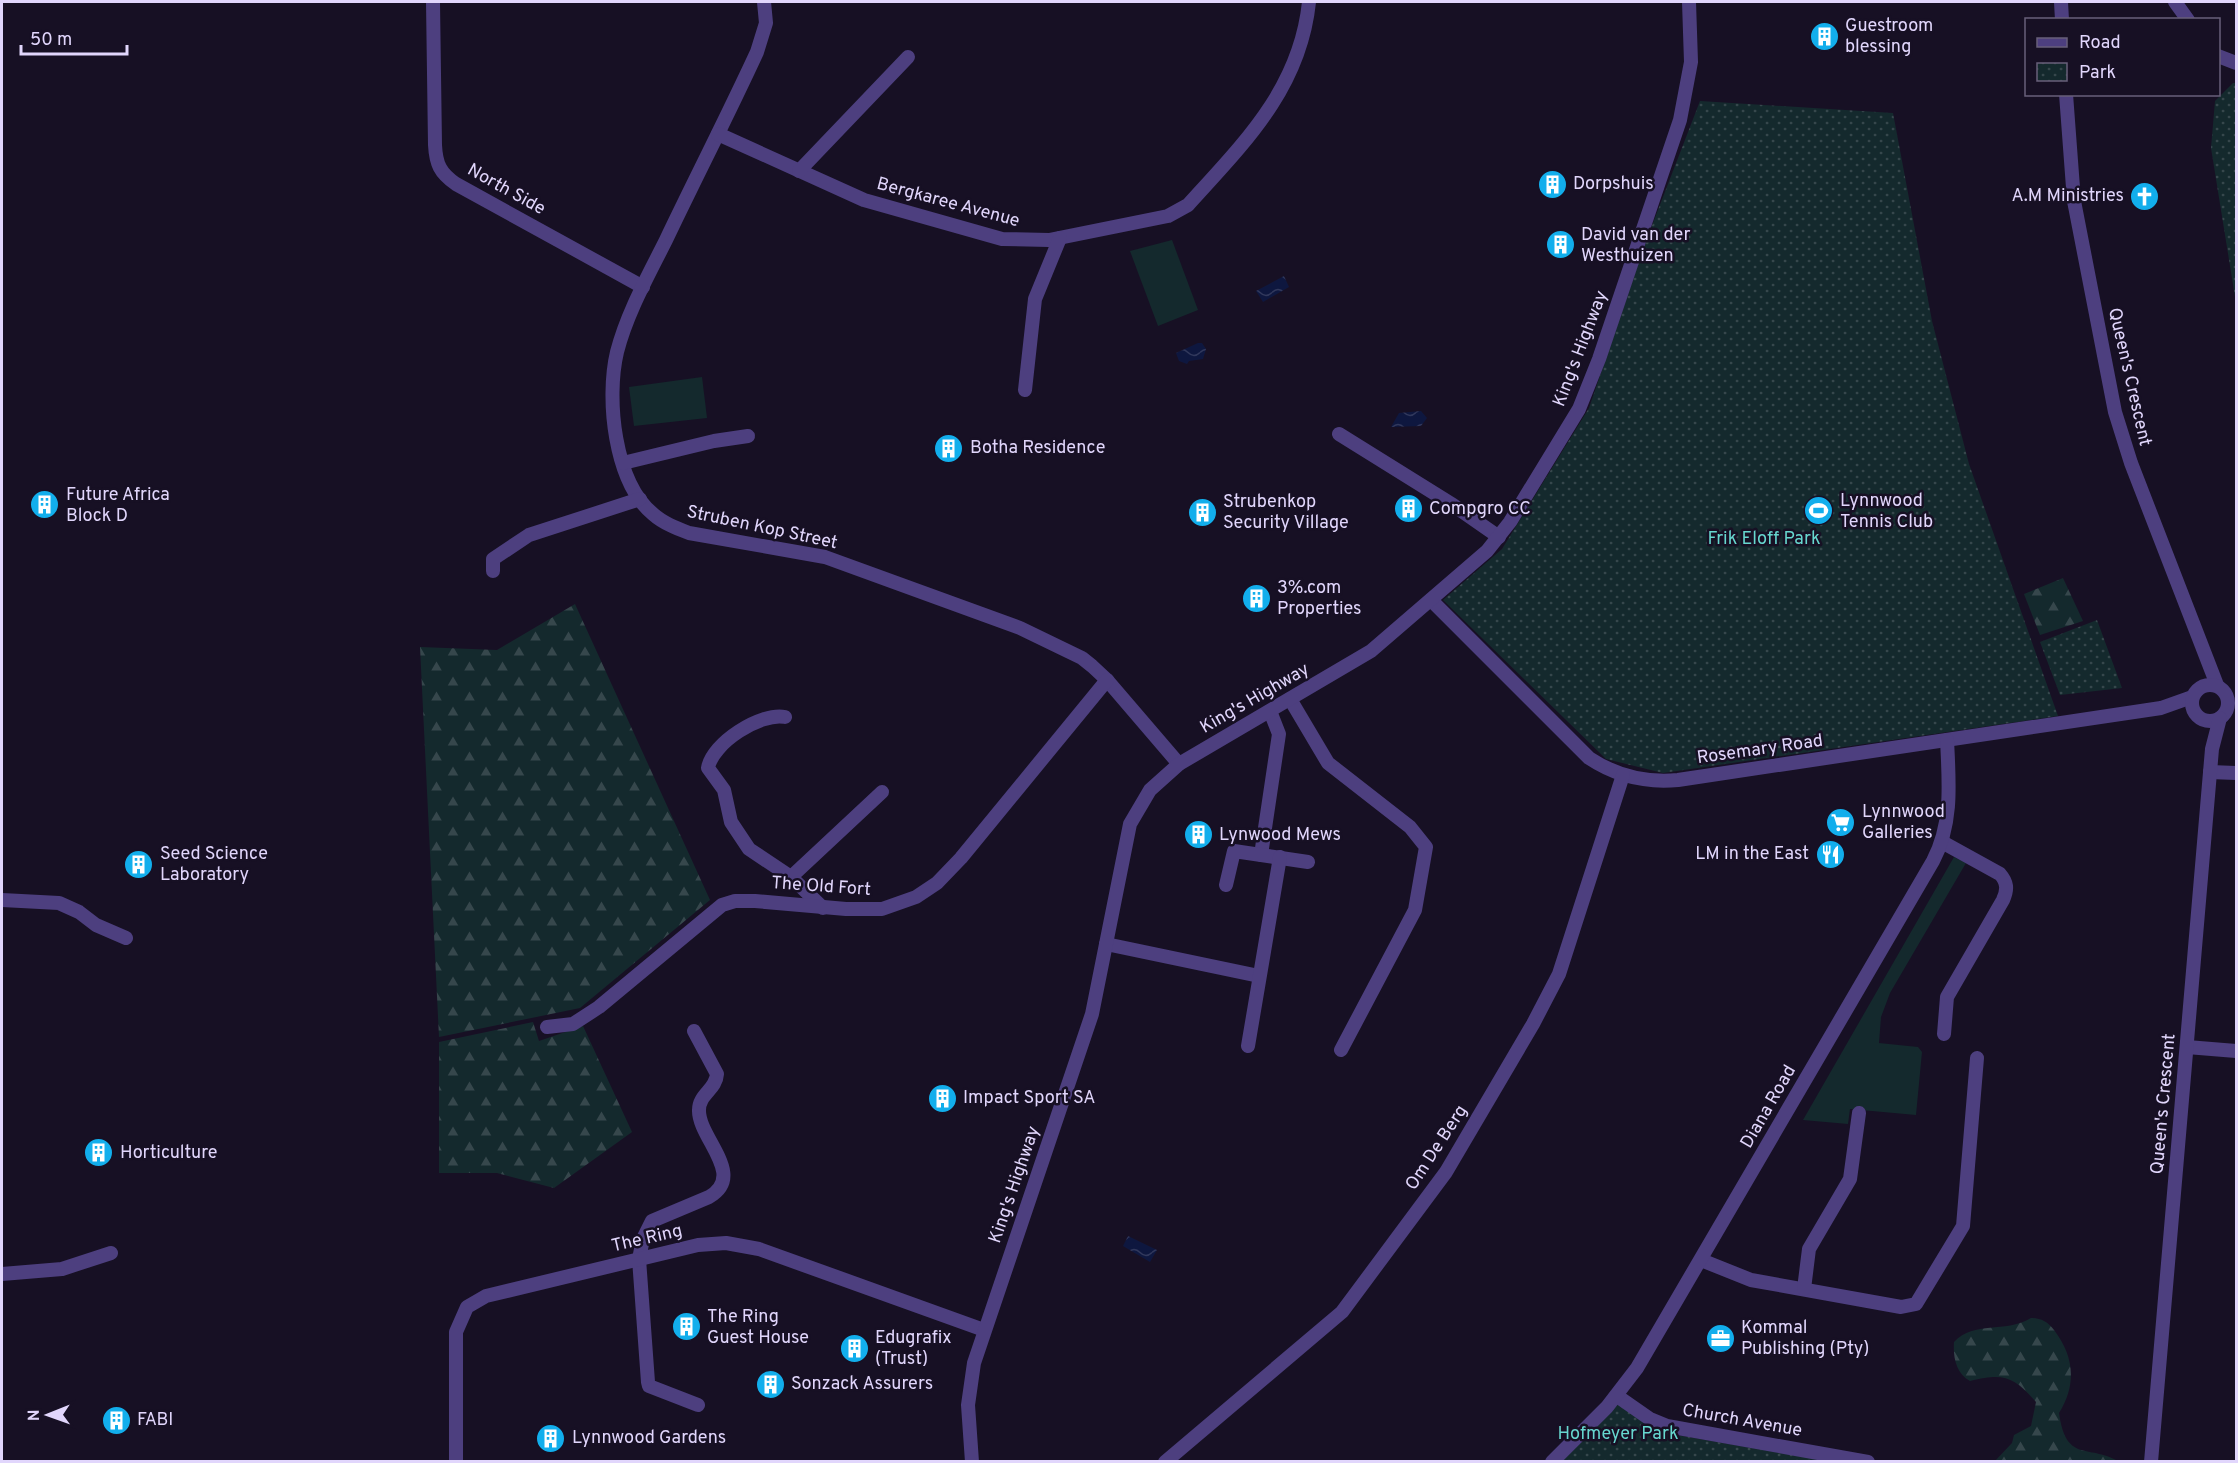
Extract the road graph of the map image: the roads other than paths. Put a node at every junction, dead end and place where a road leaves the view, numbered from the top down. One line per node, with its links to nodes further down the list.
1 (433, 2): 18 (street, North Side)
2 (764, 2): 15 (street, Struben Kop Street)
3 (1309, 2): 17 (street, Bergkaree Avenue)
4 (1689, 2): 10 (street, King's Highway)
5 (1697, 2): 10 (street, King's Highway)
6 (2061, 2): 8 (street)
7 (2175, 2): 9 (street)
8 (2062, 18)
9 (2187, 18)
10 (1692, 36): 24 (street, King's Highway)
11 (908, 57): 16 (street)
12 (2220, 57): 13 (street)
13 (2236, 63)
14 (2066, 96): 27 (street, Queen's Crescent)
15 (718, 134): 16 (street, Bergkaree Avenue); 18 (street, Struben Kop Street)
16 (799, 171): 17 (street, Bergkaree Avenue)
17 (1060, 238): 19 (street)
18 (643, 286): 22 (street, Struben Kop Street)
19 (1025, 390)
20 (1339, 434): 24 (street)
21 (748, 436): 22 (street)
22 (623, 463): 23 (street, Struben Kop Street)
23 (640, 499): 25 (street); 28 (street, Struben Kop Street)
24 (1499, 537): 26 (street, King's Highway)
25 (493, 571)
26 (1431, 600): 31 (street, King's Highway); 42 (street, Rosemary Road)
27 (2204, 657): 29 (street, Queen's Crescent); 30 (street)
28 (1107, 680): 39 (street, Struben Kop Street); 51 (street, The Old Fort)
29 (2226, 689): 30 (street); 34 (street)
30 (2195, 693): 32 (street, Rosemary Road); 36 (street)
31 (1290, 699): 33 (street, King's Highway); 60 (street)
32 (2161, 708): 36 (street, Rosemary Road); 37 (street, Rosemary Road)
33 (1270, 711): 39 (street, King's Highway); 45 (street)
34 (2228, 712): 36 (street); 38 (street, Queen's Crescent)
35 (785, 717): 48 (street)
36 (2199, 717): 38 (street, Queen's Crescent)
37 (1947, 740): 42 (street, Rosemary Road); 44 (street, Diana Road)
38 (2212, 749): 40 (street, Queen's Crescent)
39 (1179, 764): 53 (street, King's Highway)
40 (2210, 772): 41 (street); 59 (street, Queen's Crescent)
41 (2236, 773)
42 (1623, 775): 74 (street, Om De Berg)
43 (882, 792): 48 (street)
44 (1942, 842): 57 (street); 66 (street, Diana Road)
45 (1261, 855): 46 (street); 49 (street)
46 (1280, 857): 47 (street); 54 (street)
47 (1308, 862)
48 (791, 877): 51 (street)
49 (1226, 885)
50 (2, 900): 52 (street)
51 (823, 908): 55 (street, The Old Fort)
52 (126, 938)
53 (1106, 944): 54 (street); 69 (street, King's Highway)
54 (1259, 976): 58 (street)
55 (547, 1027)
56 (694, 1031): 65 (street)
57 (1944, 1034)
58 (1248, 1046)
59 (2187, 1047): 61 (street); 77 (street, Queen's Crescent)
60 (1341, 1050)
61 (2236, 1051)
62 (1977, 1058): 68 (street)
63 (1859, 1113): 68 (street)
64 (111, 1253): 67 (street)
65 (639, 1259): 69 (street, The Ring); 71 (street); 72 (street, The Ring)
66 (1701, 1260): 68 (street); 70 (street, Diana Road)
67 (2, 1274)
68 (1804, 1289)
69 (984, 1330): 73 (street, King's Highway)
70 (1617, 1396): 75 (street, Diana Road); 76 (street, Church Avenue)
71 (698, 1405)
72 (456, 1461)
73 (972, 1461)
74 (1165, 1461)
75 (1552, 1461)
76 (1868, 1461)
77 (2151, 1461)

